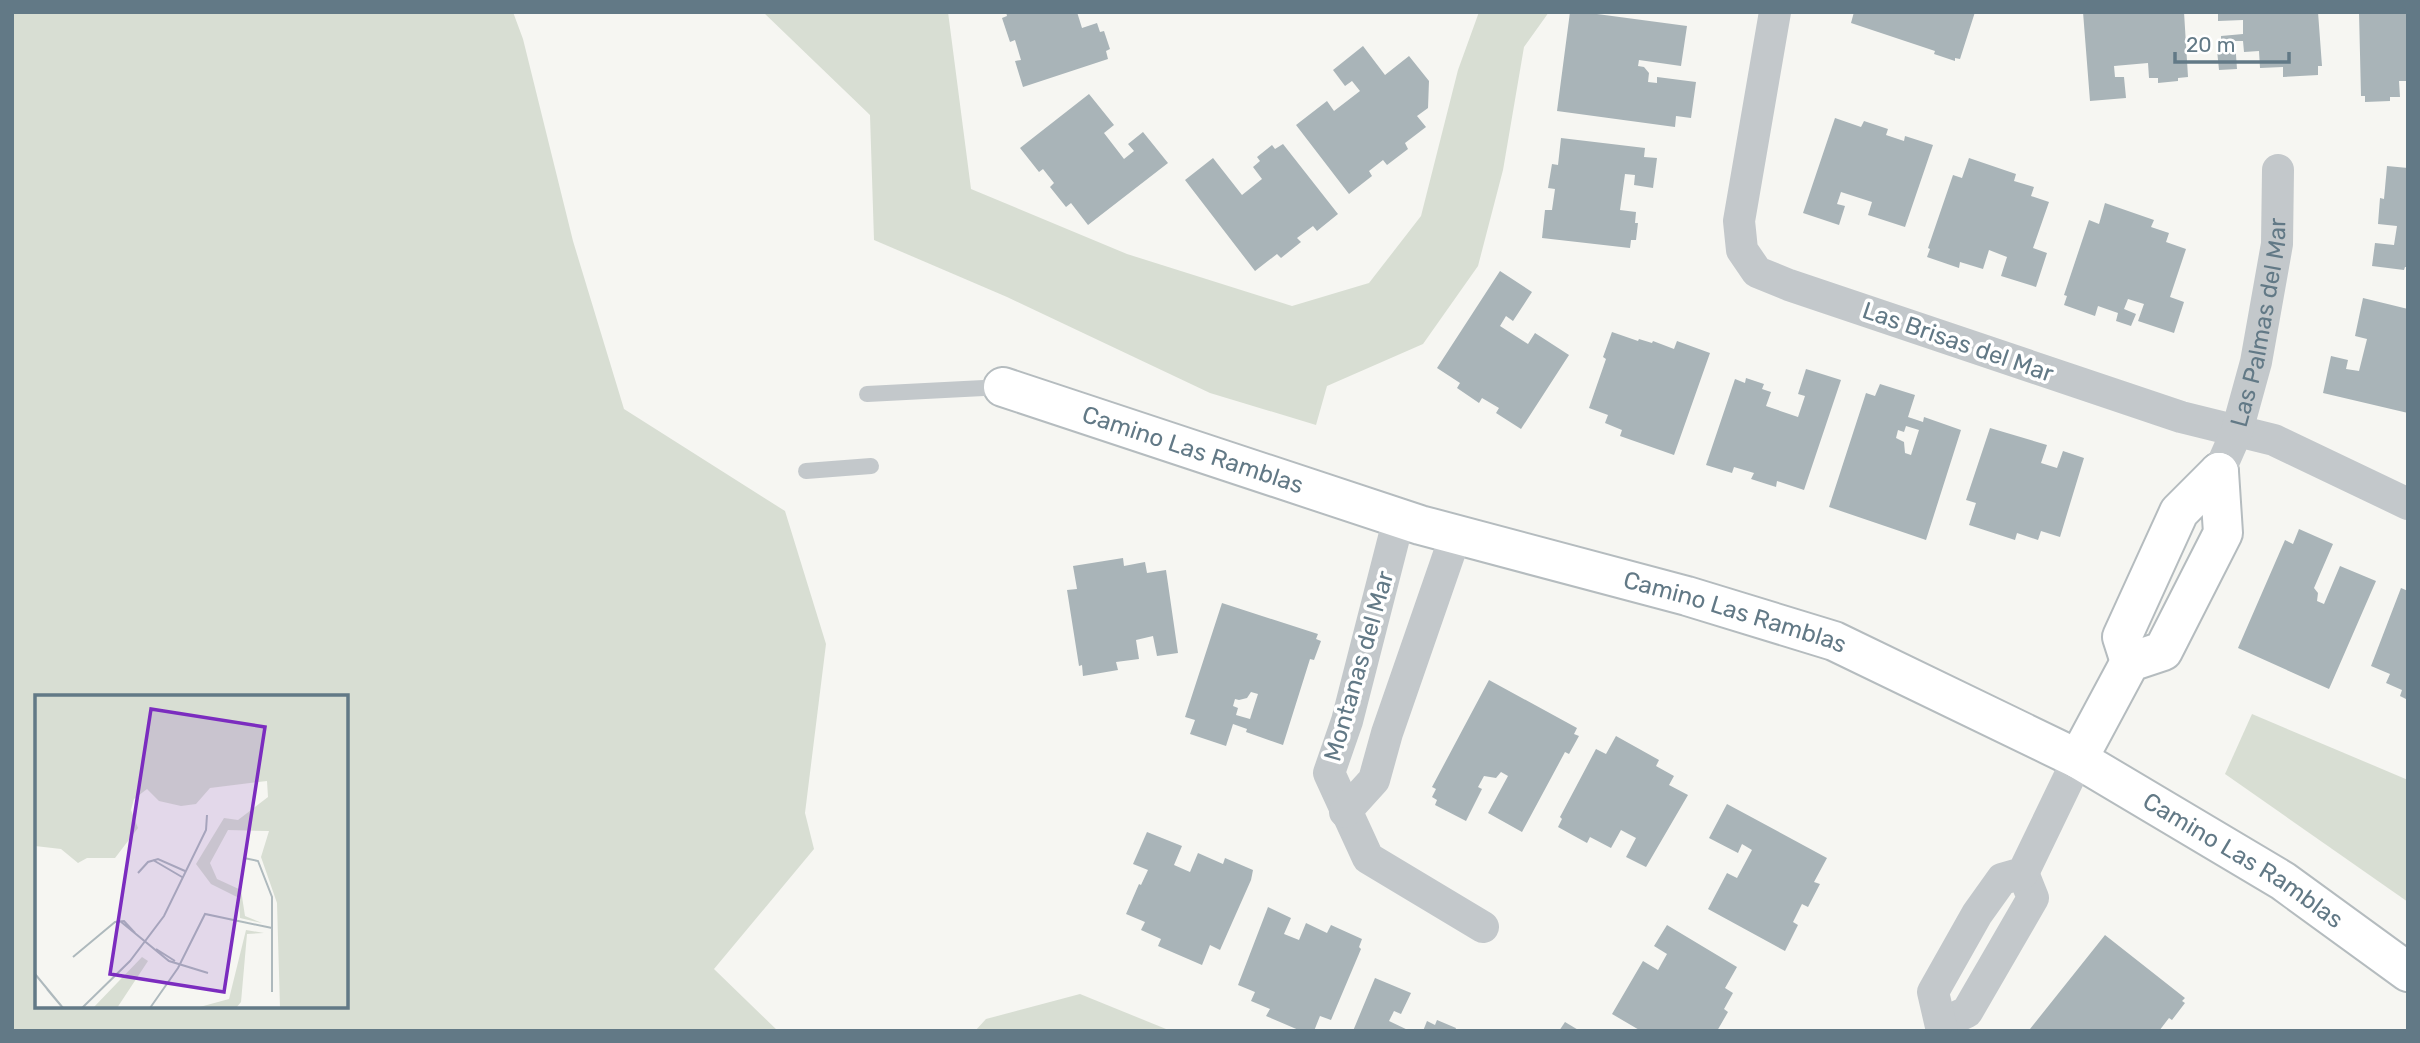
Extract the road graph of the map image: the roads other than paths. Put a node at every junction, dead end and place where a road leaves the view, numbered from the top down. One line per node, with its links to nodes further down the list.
1 (1775, 12): 5 (street, Las Brisas del Mar)
2 (2278, 170): 5 (street, Las Palmas del Mar)
3 (1003, 387): 4 (lane); 10 (street, Camino Las Ramblas)
4 (867, 394)
5 (2237, 431): 8 (street, Las Palmas del Mar); 9 (street, Las Brisas del Mar)
6 (871, 466): 7 (lane)
7 (806, 471)
8 (2219, 472): 12 (street, Las Palmas del Mar); 13 (street, Las Palmas del Mar)
9 (2408, 504)
10 (1399, 518): 11 (street, Camino Las Ramblas); 15 (street, Montanas del Mar)
11 (1456, 534): 16 (street, Montanas del Mar); 17 (street, Camino Las Ramblas)
12 (2158, 556): 13 (street); 14 (street, Las Palmas del Mar)
13 (2198, 582): 14 (street, Las Palmas del Mar)
14 (2130, 662): 17 (street)
15 (1347, 721): 16 (street); 18 (street, Montanas del Mar)
16 (1387, 733): 18 (street, Montanas del Mar)
17 (2078, 759): 19 (street); 23 (street, Camino Las Ramblas)
18 (1345, 812): 20 (street, Montanas del Mar)
19 (2023, 873): 21 (street); 22 (street)
20 (1483, 927)
21 (1962, 939): 22 (street); 24 (street)
22 (1998, 961): 24 (street)
23 (2408, 972)
24 (1941, 1027)

